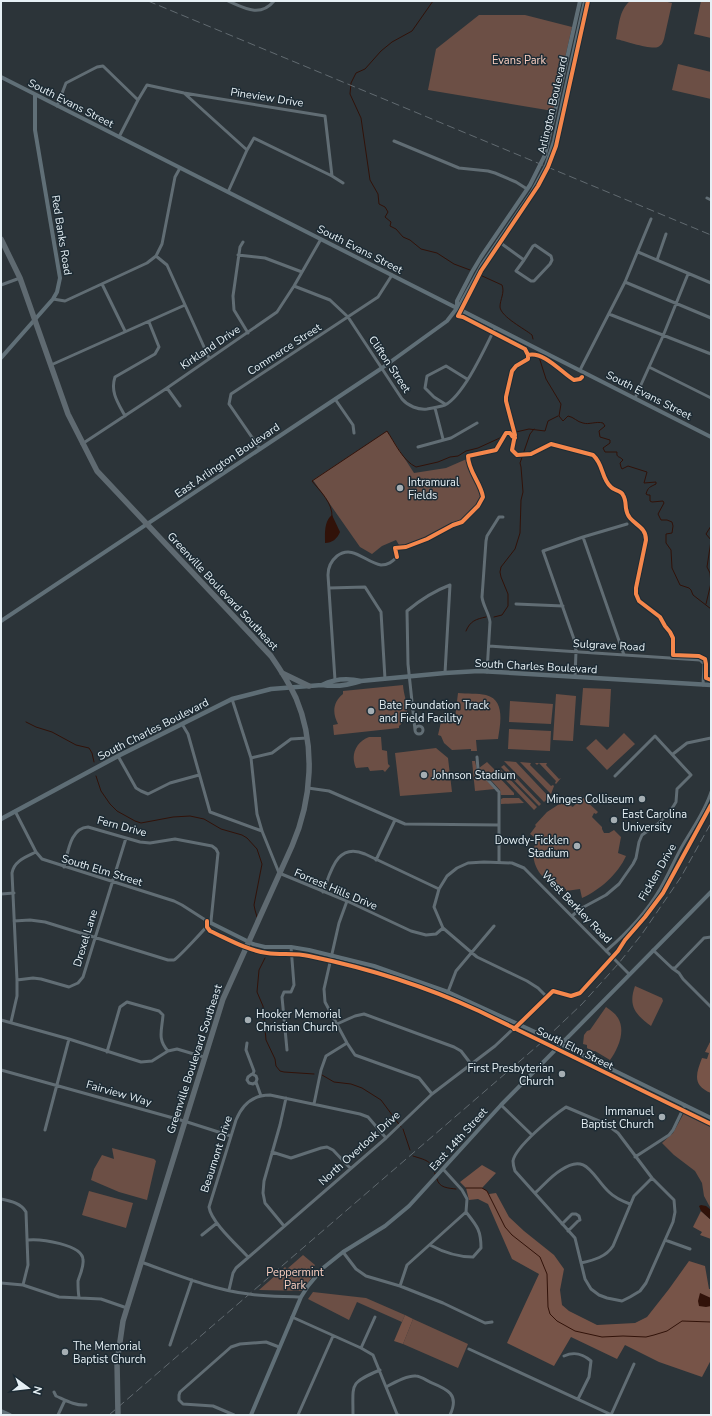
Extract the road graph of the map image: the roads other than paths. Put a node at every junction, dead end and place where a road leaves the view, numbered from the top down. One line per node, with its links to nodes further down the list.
1 (228, 1): 2 (street)
2 (274, 1)
3 (580, 1): 5 (main road, Arlington Boulevard)
4 (585, 1): 5 (main road, Arlington Boulevard)
5 (574, 41): 6 (main road, Arlington Boulevard); 8 (main road, Arlington Boulevard)
6 (566, 64): 8 (main road); 13 (main road, Arlington Boulevard)
7 (1, 77): 10 (main road, South Evans Street)
8 (567, 84): 17 (main road, Arlington Boulevard)
9 (184, 93): 11 (street, Pineview Drive); 16 (street); 19 (street, Pineview Drive)
10 (35, 94): 12 (main road, South Evans Street); 46 (main road, Red Banks Road)
11 (138, 100): 12 (street); 14 (street)
12 (57, 106): 14 (main road, South Evans Street)
13 (551, 129): 17 (main road); 21 (main road, Arlington Boulevard)
14 (119, 137): 18 (main road, South Evans Street)
15 (394, 141): 21 (street)
16 (247, 150): 19 (street); 22 (street)
17 (551, 154): 23 (main road, Arlington Boulevard)
18 (180, 168): 22 (main road, South Evans Street); 34 (street)
19 (332, 176): 20 (street)
20 (343, 183)
21 (527, 189): 23 (main road); 30 (main road, Arlington Boulevard)
22 (228, 192): 29 (main road, South Evans Street)
23 (532, 192): 30 (main road, Arlington Boulevard)
24 (707, 198): 25 (street)
25 (711, 200)
26 (650, 219): 32 (street)
27 (666, 234): 36 (street)
28 (1, 239): 40 (highway, Greenville Boulevard Southeast)
29 (321, 239): 37 (street, Kirkland Drive); 39 (main road, South Evans Street)
30 (496, 240): 35 (street); 49 (main road, Arlington Boulevard)
31 (243, 242): 33 (street)
32 (638, 252): 36 (street); 41 (street)
33 (238, 255): 37 (street); 57 (street)
34 (156, 256): 43 (street); 48 (street)
35 (524, 260): 35 (street)
36 (657, 260): 38 (street)
37 (302, 272): 45 (street, Kirkland Drive)
38 (688, 274): 42 (street); 47 (street)
39 (392, 275): 49 (main road, South Evans Street); 51 (street, Commerce Street)
40 (20, 278): 44 (street); 53 (highway, Greenville Boulevard Southeast)
41 (625, 282): 47 (street); 50 (street)
42 (711, 283)
43 (102, 284): 46 (street); 56 (street)
44 (1, 285)
45 (294, 286): 51 (street, Clifton Street); 57 (street, Kirkland Drive)
46 (53, 300): 53 (main road, Red Banks Road)
47 (676, 304): 52 (street); 58 (street)
48 (185, 305): 54 (street); 61 (street)
49 (457, 308): 55 (main road, South Evans Street); 64 (main road, East Arlington Boulevard)
50 (609, 314): 58 (street); 65 (street)
51 (348, 318): 64 (street, Clifton Street); 81 (street, Commerce Street)
52 (711, 318)
53 (35, 320): 60 (main road, Red Banks Road); 62 (highway, Greenville Boulevard Southeast)
54 (149, 322): 56 (street); 74 (street)
55 (494, 328): 65 (main road, South Evans Street); 66 (street, Clifton Street)
56 (125, 331): 62 (street)
57 (248, 333): 61 (street, Kirkland Drive)
58 (663, 336): 59 (street); 63 (street)
59 (711, 354)
60 (1, 358)
61 (209, 358): 67 (street, Kirkland Drive)
62 (51, 365): 79 (highway, Greenville Boulevard Southeast)
63 (649, 367): 68 (street); 69 (street)
64 (382, 368): 70 (main road, East Arlington Boulevard); 73 (street, Clifton Street)
65 (580, 370): 68 (main road, South Evans Street)
66 (467, 379): 71 (street, Clifton Street); 71 (street)
67 (167, 388): 72 (street); 74 (street, Kirkland Drive)
68 (634, 398): 77 (main road, South Evans Street)
69 (711, 398)
70 (335, 399): 76 (street); 81 (main road, East Arlington Boulevard)
71 (445, 404): 73 (street, Clifton Street)
72 (180, 406)
73 (435, 408): 78 (street)
74 (125, 416): 79 (street, Kirkland Drive)
75 (477, 423): 78 (street)
76 (354, 433)
77 (711, 437)
78 (443, 439): 80 (street)
79 (82, 444): 83 (highway, Greenville Boulevard Southeast)
80 (418, 447)
81 (260, 449): 83 (main road, East Arlington Boulevard)
82 (503, 516): 91 (street)
83 (146, 524): 90 (main road, East Arlington Boulevard); 95 (highway, Greenville Boulevard Southeast)
84 (627, 524): 85 (street)
85 (583, 537): 89 (street); 93 (street)
86 (397, 557): 87 (street)
87 (329, 588): 99 (street); 100 (street)
88 (516, 604): 89 (street)
89 (563, 606): 92 (street)
90 (1, 621)
91 (489, 646): 92 (street, Sulgrave Road); 94 (street)
92 (576, 652): 93 (street, Sulgrave Road); 98 (street)
93 (624, 655): 103 (street, Sulgrave Road)
94 (487, 672): 96 (main road, South Charles Boulevard); 98 (main road, South Charles Boulevard)
95 (282, 673): 104 (highway); 106 (highway, Greenville Boulevard Southeast)
96 (445, 673): 97 (main road, South Charles Boulevard); 97 (street)
97 (409, 676): 99 (main road, South Charles Boulevard); 108 (street)
98 (575, 676): 103 (main road, South Charles Boulevard)
99 (385, 679): 101 (main road, South Charles Boulevard)
100 (335, 680): 101 (main road, South Charles Boulevard); 102 (main road, South Charles Boulevard)
101 (361, 680): 102 (main road, South Charles Boulevard)
102 (322, 685): 104 (main road, South Charles Boulevard)
103 (703, 685): 105 (main road, South Charles Boulevard)
104 (309, 686): 106 (main road, South Charles Boulevard)
105 (711, 686)
106 (291, 688): 107 (main road, South Charles Boulevard); 112 (highway, Greenville Boulevard Southeast)
107 (232, 699): 109 (main road, South Charles Boulevard); 117 (street, Forrest Hills Drive)
108 (415, 721): 110 (street); 111 (street)
109 (182, 724): 115 (main road, South Charles Boulevard); 118 (street)
110 (419, 727): 111 (street); 111 (street)
111 (415, 730)
112 (307, 738): 117 (street); 120 (highway, Greenville Boulevard Southeast)
113 (711, 738): 114 (street)
114 (673, 754): 119 (street); 140 (street)
115 (118, 756): 118 (street); 122 (main road, South Charles Boulevard)
116 (477, 757): 125 (street)
117 (251, 758): 126 (street, Forrest Hills Drive)
118 (199, 775): 126 (street)
119 (615, 776)
120 (308, 788): 124 (street); 132 (highway, Greenville Boulevard Southeast)
121 (711, 792): 154 (street, Ficklen Drive)
122 (15, 812): 123 (main road, South Charles Boulevard); 128 (street, South Elm Street)
123 (1, 819)
124 (395, 820): 125 (street); 129 (street)
125 (499, 825): 130 (street)
126 (262, 831): 132 (street, Forrest Hills Drive)
127 (126, 838): 131 (street, Fern Drive); 133 (street, Drexel Lane); 142 (street, Fern Drive)
128 (36, 852): 131 (street, South Elm Street); 137 (street)
129 (376, 860): 134 (street); 135 (street)
130 (499, 862): 134 (street, West Berkley Road); 140 (street, West Berkley Road)
131 (64, 867): 133 (street, South Elm Street)
132 (279, 874): 135 (street, Forrest Hills Drive); 149 (highway, Greenville Boulevard Southeast)
133 (112, 882): 142 (street, South Elm Street); 146 (street, Drexel Lane)
134 (439, 889): 144 (street, West Berkley Road)
135 (323, 892): 139 (street, Forrest Hills Drive)
136 (711, 892): 153 (main road, East 14th Street)
137 (14, 893): 138 (street); 141 (street)
138 (1, 894)
139 (347, 901): 144 (street, Forrest Hills Drive); 158 (street)
140 (572, 916): 154 (street, West Berkley Road)
141 (14, 921): 146 (street); 163 (street)
142 (208, 924): 145 (main road, South Elm Street); 146 (street); 147 (main road, South Elm Street)
143 (494, 926): 156 (street)
144 (443, 928): 156 (street)
145 (227, 932): 147 (street); 149 (main road, South Elm Street)
146 (95, 937): 163 (street, Drexel Lane)
147 (224, 937): 150 (main road, South Elm Street)
148 (711, 937): 160 (street)
149 (248, 942): 150 (highway, Greenville Boulevard Southeast); 151 (main road, South Elm Street)
150 (245, 947): 155 (main road, South Elm Street); 180 (highway, Greenville Boulevard Southeast)
151 (265, 947): 152 (main road, South Elm Street); 155 (street)
152 (291, 947): 157 (street); 158 (main road, South Elm Street)
153 (653, 950): 160 (street); 162 (main road, East 14th Street)
154 (606, 951): 162 (street, West Berkley Road)
155 (263, 952): 157 (main road, South Elm Street)
156 (471, 952): 164 (street); 170 (street, North Overlook Drive)
157 (291, 953): 159 (main road, South Elm Street); 177 (street)
158 (331, 955): 159 (street); 161 (main road, South Elm Street)
159 (330, 961): 161 (main road, South Elm Street); 169 (street)
160 (672, 968): 165 (street)
161 (374, 969): 164 (main road, South Elm Street)
162 (629, 974): 175 (main road, East 14th Street)
163 (17, 980): 168 (street)
164 (447, 995): 166 (main road, South Elm Street)
165 (711, 1007)
166 (480, 1009): 170 (main road, South Elm Street); 171 (main road, South Elm Street)
167 (1, 1020): 168 (street)
168 (11, 1022): 172 (street)
169 (337, 1024): 174 (street); 182 (street)
170 (519, 1024): 171 (street, North Overlook Drive); 175 (main road, South Elm Street)
171 (514, 1028): 176 (main road, South Elm Street); 182 (street, North Overlook Drive)
172 (69, 1039): 179 (street); 188 (street)
173 (247, 1043): 185 (street)
174 (347, 1043): 189 (street); 192 (street)
175 (561, 1044): 176 (main road, East 14th Street); 181 (main road, South Elm Street)
176 (556, 1049): 183 (main road, South Elm Street); 193 (main road, East 14th Street)
177 (287, 1050)
178 (168, 1051): 179 (street); 179 (street); 180 (street)
179 (107, 1052)
180 (204, 1056): 196 (highway, Greenville Boulevard Southeast)
181 (591, 1060): 183 (main road); 186 (main road, South Elm Street)
182 (471, 1064): 189 (street, North Overlook Drive)
183 (589, 1065): 186 (main road, South Elm Street)
184 (1, 1070): 188 (street, Fairview Way)
185 (253, 1074): 187 (street); 187 (street)
186 (621, 1077): 194 (main road, South Elm Street)
187 (256, 1082): 190 (street)
188 (57, 1085): 196 (street, Fairview Way); 198 (street)
189 (432, 1094): 201 (street, North Overlook Drive)
190 (261, 1096): 191 (street); 200 (street, Beaumont Drive)
191 (286, 1098): 192 (street); 202 (street)
192 (314, 1104): 201 (street)
193 (501, 1105): 199 (street); 205 (main road, East 14th Street)
194 (684, 1107): 195 (main road, South Elm Street); 197 (main road, South Elm Street); 203 (street)
195 (711, 1118)
196 (184, 1121): 200 (street, Fairview Way); 222 (highway, Greenville Boulevard Southeast)
197 (711, 1124)
198 (45, 1130)
199 (532, 1135): 203 (street); 207 (street)
200 (231, 1136): 211 (street, Beaumont Drive)
201 (386, 1138): 204 (street, North Overlook Drive)
202 (272, 1152): 204 (street); 213 (street)
203 (636, 1157): 206 (street)
204 (350, 1168): 213 (street, North Overlook Drive)
205 (443, 1169): 210 (street); 220 (main road, East 14th Street)
206 (652, 1178): 209 (street); 217 (street)
207 (535, 1194): 209 (street); 212 (street)
208 (1, 1199): 216 (street)
209 (630, 1204): 223 (street)
210 (466, 1212): 218 (street); 218 (street)
211 (217, 1223): 215 (street); 221 (street, Beaumont Drive)
212 (562, 1224): 214 (street); 214 (street)
213 (284, 1226): 221 (street, North Overlook Drive)
214 (568, 1231): 223 (street)
215 (202, 1235)
216 (28, 1240): 226 (street); 229 (street)
217 (665, 1240): 219 (street); 223 (street)
218 (430, 1245): 227 (street)
219 (690, 1249)
220 (343, 1252): 227 (street); 230 (main road, East 14th Street)
221 (248, 1257): 228 (street, North Overlook Drive)
222 (141, 1262): 224 (street); 231 (highway, Greenville Boulevard Southeast)
223 (581, 1263)
224 (192, 1280): 228 (street); 236 (street)
225 (1, 1283): 226 (street)
226 (23, 1285): 229 (street)
227 (400, 1286): 234 (street)
228 (229, 1290): 230 (street)
229 (79, 1297): 231 (street)
230 (301, 1297): 232 (main road, East 14th Street)
231 (127, 1308): 251 (highway, Greenville Boulevard Southeast)
232 (292, 1317): 235 (street); 237 (main road, East 14th Street)
233 (375, 1317): 238 (street)
234 (492, 1322)
235 (333, 1336): 238 (street); 254 (street)
236 (170, 1345)
237 (279, 1347): 252 (street); 253 (main road, East 14th Street)
238 (361, 1348): 242 (street)
239 (469, 1349): 245 (street)
240 (564, 1356): 245 (street)
241 (634, 1364): 258 (street)
242 (380, 1370): 243 (street); 255 (street)
243 (386, 1387): 256 (street); 257 (street)
244 (54, 1392): 246 (street)
245 (578, 1399): 258 (street)
246 (65, 1400): 247 (street); 250 (street)
247 (86, 1405)
248 (1, 1411): 249 (main road)
249 (10, 1415)
250 (58, 1415)
251 (118, 1415)
252 (234, 1415)
253 (251, 1415)
254 (298, 1415)
255 (353, 1415)
256 (399, 1415)
257 (450, 1415)
258 (611, 1415)

